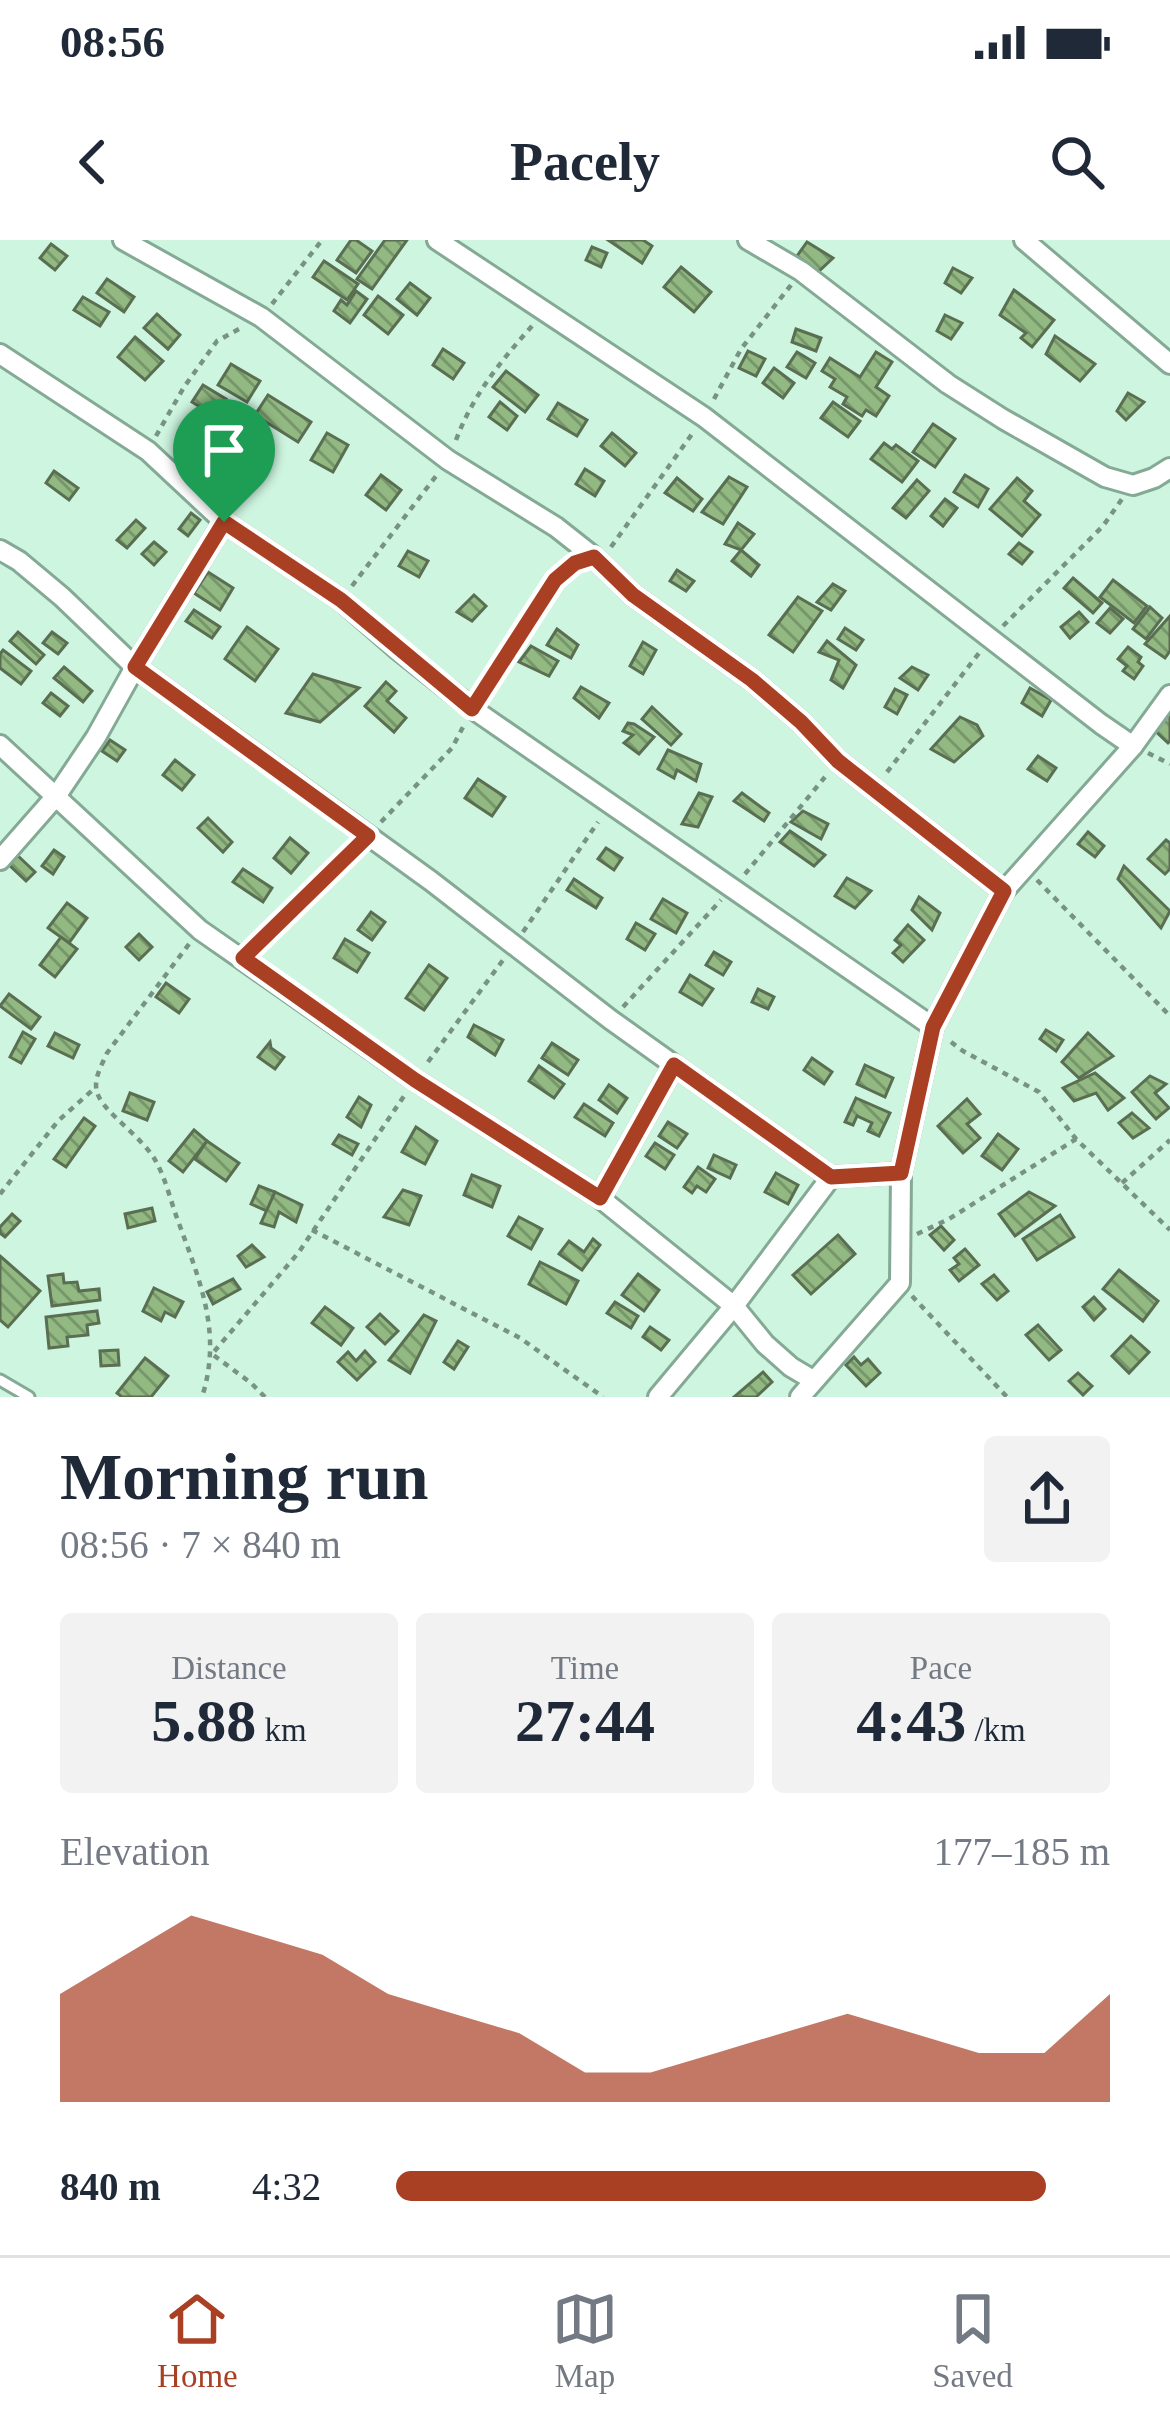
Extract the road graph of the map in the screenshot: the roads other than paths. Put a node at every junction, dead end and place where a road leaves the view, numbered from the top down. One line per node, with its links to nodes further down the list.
1 (122, 240): 16 (street)
2 (437, 240): 13 (street)
3 (748, 240): 7 (street)
4 (1024, 240): 6 (street)
5 (0, 354): 8 (street)
6 (1170, 364)
7 (1170, 468)
8 (224, 522): 10 (street); 17 (street)
9 (0, 550): 10 (street)
10 (135, 667): 14 (street); 18 (street)
11 (1170, 695): 13 (street)
12 (0, 746): 14 (street)
13 (1132, 746): 16 (street)
14 (57, 795): 15 (street); 21 (street)
15 (0, 860)
16 (1004, 891): 17 (street)
17 (933, 1027): 19 (street)
18 (674, 1065): 20 (street); 21 (street)
19 (901, 1173): 20 (street); 24 (street)
20 (831, 1177): 22 (street)
21 (600, 1198): 22 (street)
22 (734, 1306): 24 (street); 26 (street)
23 (0, 1380): 25 (lane)
24 (813, 1381): 27 (street)
25 (29, 1397)
26 (658, 1397)
27 (800, 1397)

